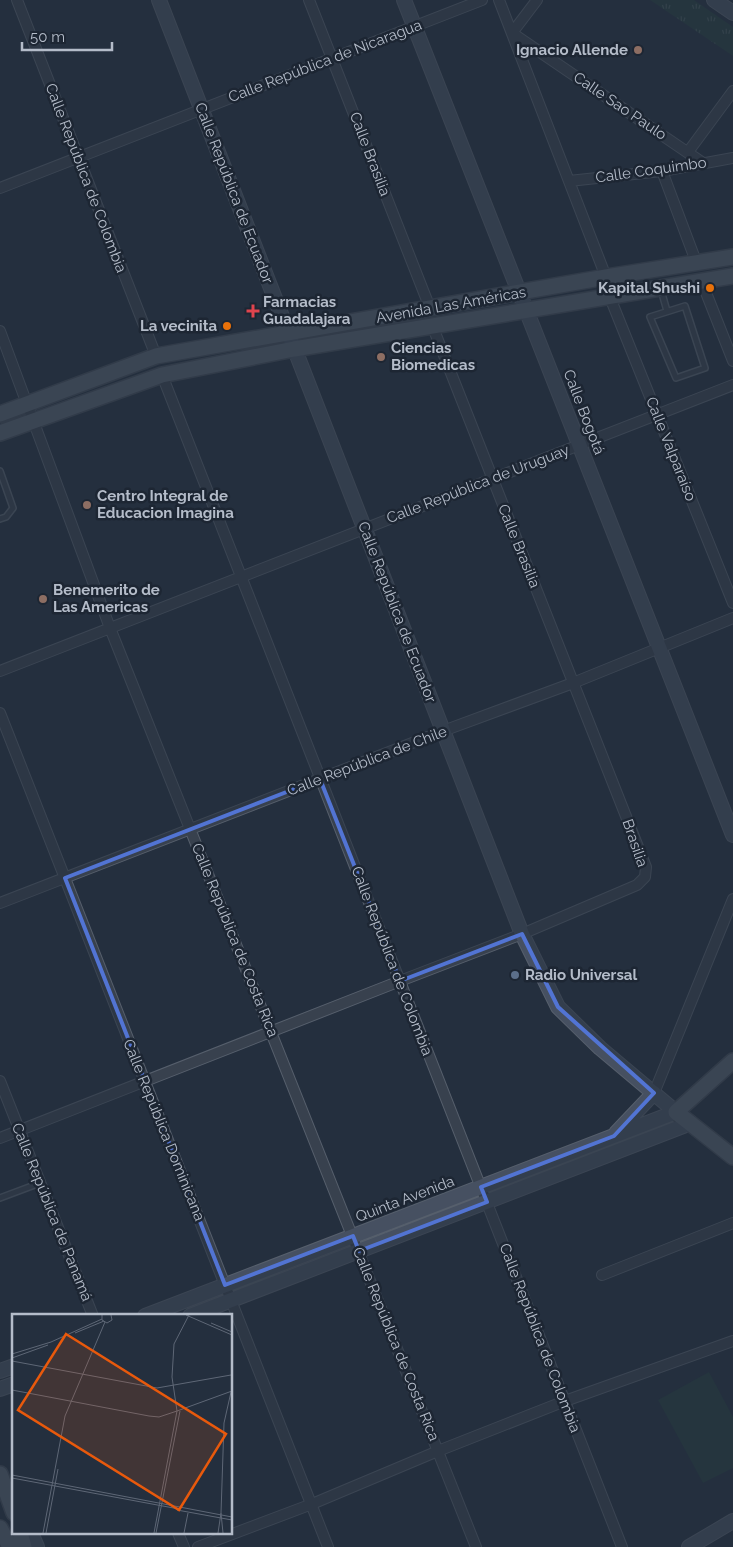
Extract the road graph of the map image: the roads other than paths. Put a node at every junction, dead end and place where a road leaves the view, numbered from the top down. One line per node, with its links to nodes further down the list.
1 (17, 0): 16 (street, Calle República de Colombia)
2 (158, 0): 14 (street, Calle República de Ecuador)
3 (309, 0): 12 (street, Calle Brasilia)
4 (404, 0): 10 (street, Calle Bogotá)
5 (482, 0): 10 (street, Calle República de Nicaragua)
6 (500, 0): 11 (street)
7 (537, 0): 11 (street)
8 (714, 0): 9 (street)
9 (733, 13)
10 (415, 26): 12 (street, Calle República de Nicaragua); 28 (street, Calle Bogotá)
11 (512, 33): 15 (street, Calle Sao Paulo); 20 (street)
12 (333, 58): 14 (street, Calle República de Nicaragua); 30 (street, Calle Brasilia)
13 (733, 91): 15 (street)
14 (202, 109): 16 (street, Calle República de Nicaragua); 35 (street, Calle República de Ecuador)
15 (688, 152): 18 (street, Calle Sao Paulo)
16 (79, 158): 21 (street, Calle República de Nicaragua); 37 (street, Calle República de Colombia)
17 (733, 158): 18 (street, Calle Coquimbo)
18 (703, 163): 19 (street, Calle Coquimbo)
19 (662, 171): 20 (street, Calle Coquimbo); 23 (street)
20 (569, 181): 25 (street)
21 (0, 188)
22 (733, 257): 23 (main road, Avenida Las Américas)
23 (697, 264): 25 (main road, Avenida Las Américas)
24 (733, 276): 26 (main road, Avenida Las Américas)
25 (606, 277): 28 (main road, Avenida Las Américas)
26 (701, 280): 27 (main road, Avenida Las Américas); 38 (street)
27 (660, 287): 29 (main road, Avenida Las Américas); 32 (lane)
28 (520, 294): 30 (main road, Avenida Las Américas); 31 (street, Calle Bogotá)
29 (609, 295): 31 (main road, Avenida Las Américas); 43 (street, Calle Valparaíso)
30 (430, 308): 35 (main road, Avenida Las Américas)
31 (526, 310): 33 (main road, Avenida Las Américas); 46 (street, Calle Bogotá)
32 (667, 311): 32 (lane)
33 (432, 325): 36 (main road, Avenida Las Américas); 48 (street, Calle Brasilia)
34 (0, 331): 41 (street, Calle República de Costa Rica)
35 (288, 334): 36 (street, Calle República de Ecuador); 37 (main road, Avenida Las Américas)
36 (294, 349): 39 (main road, Avenida Las Américas); 50 (street, Calle República de Ecuador)
37 (156, 356): 41 (main road, Avenida Las Américas)
38 (733, 361)
39 (162, 375): 44 (main road, Avenida Las Américas); 51 (street, Calle República de Colombia)
40 (733, 385): 43 (street, Calle República de Uruguay)
41 (28, 404): 42 (main road, Avenida Las Américas); 44 (street, Calle República de Costa Rica)
42 (0, 414)
43 (657, 414): 46 (street, Calle República de Uruguay); 52 (street, Calle Valparaíso)
44 (34, 420): 45 (main road, Avenida Las Américas); 54 (street, Calle República de Costa Rica)
45 (0, 433)
46 (579, 444): 48 (street, Calle República de Uruguay); 55 (street, Calle Bogotá)
47 (0, 472): 49 (lane)
48 (492, 478): 50 (street, Calle República de Uruguay); 57 (street, Calle Brasilia)
49 (0, 519)
50 (364, 529): 51 (street, Calle República de Uruguay); 59 (street, Calle República de Ecuador)
51 (241, 577): 54 (street, Calle República de Uruguay); 60 (street, Calle República de Colombia)
52 (733, 603)
53 (733, 618): 55 (street, Calle República de Chile)
54 (110, 628): 56 (street, Calle República de Uruguay); 61 (street, Calle República de Costa Rica)
55 (659, 647): 57 (street, Calle República de Chile); 62 (street, Calle Bogotá)
56 (0, 672)
57 (573, 683): 59 (street, Calle República de Chile); 66 (street, Brasilia)
58 (0, 712): 63 (street, Calle República Dominicana)
59 (443, 731): 60 (street, Calle República de Chile); 66 (street, Calle República de Ecuador)
60 (320, 779): 61 (street, Calle República de Chile); 67 (street, Calle República de Colombia)
61 (191, 829): 63 (street, Calle República de Chile); 68 (street, Calle República de Costa Rica)
62 (733, 835)
63 (65, 878): 65 (street, Calle República de Chile); 71 (street, Calle República Dominicana)
64 (733, 899): 72 (street)
65 (0, 903)
66 (522, 934): 67 (street, Brasilia); 72 (street, Calle República de Ecuador)
67 (400, 981): 68 (street, Brasilia); 80 (street, Calle República de Colombia)
68 (271, 1031): 71 (street, Brasilia); 84 (street, Calle República de Costa Rica)
69 (733, 1061): 73 (main road)
70 (0, 1081): 75 (street, Calle República de Panamá)
71 (145, 1081): 75 (street, Brasilia); 87 (street, Calle República Dominicana)
72 (654, 1093): 73 (street, Calle República de Ecuador); 76 (street)
73 (676, 1112): 74 (main road, Calle República de Ecuador); 76 (street, Quinta Avenida)
74 (691, 1123): 78 (main road, Calle República de Ecuador); 82 (street)
75 (20, 1130): 77 (street, Brasilia); 79 (street, Calle República de Panamá)
76 (614, 1136): 80 (street, Quinta Avenida)
77 (0, 1138)
78 (733, 1157)
79 (40, 1183): 81 (lane); 89 (street, Calle República de Panamá)
80 (481, 1187): 82 (street, Calle República de Colombia); 84 (street, Quinta Avenida)
81 (0, 1198)
82 (487, 1202): 85 (street); 97 (street, Calle República de Colombia)
83 (733, 1224): 86 (street)
84 (353, 1236): 85 (street, Calle República de Costa Rica); 87 (street, Quinta Avenida)
85 (359, 1251): 88 (street); 98 (street, Calle República de Costa Rica)
86 (602, 1275)
87 (225, 1285): 88 (street, Calle República Dominicana); 90 (street, Quinta Avenida)
88 (231, 1300): 91 (street); 101 (street, Calle República Dominicana)
89 (92, 1314)
90 (150, 1314)
91 (195, 1314)
92 (733, 1341): 97 (street)
93 (12, 1367): 94 (street)
94 (0, 1371)
95 (12, 1385): 96 (street)
96 (0, 1389)
97 (565, 1401): 98 (street); 111 (street, Calle República de Colombia)
98 (438, 1451): 101 (street); 110 (street, Calle República de Costa Rica)
99 (0, 1474): 100 (main road)
100 (11, 1499)
101 (312, 1504): 108 (street); 109 (street, Calle República Dominicana)
102 (733, 1522): 112 (street)
103 (0, 1528): 105 (main road)
104 (178, 1534): 107 (street)
105 (19, 1541): 106 (street)
106 (37, 1547)
107 (184, 1547)
108 (198, 1547)
109 (328, 1547)
110 (476, 1547)
111 (622, 1547)
112 (689, 1547)

